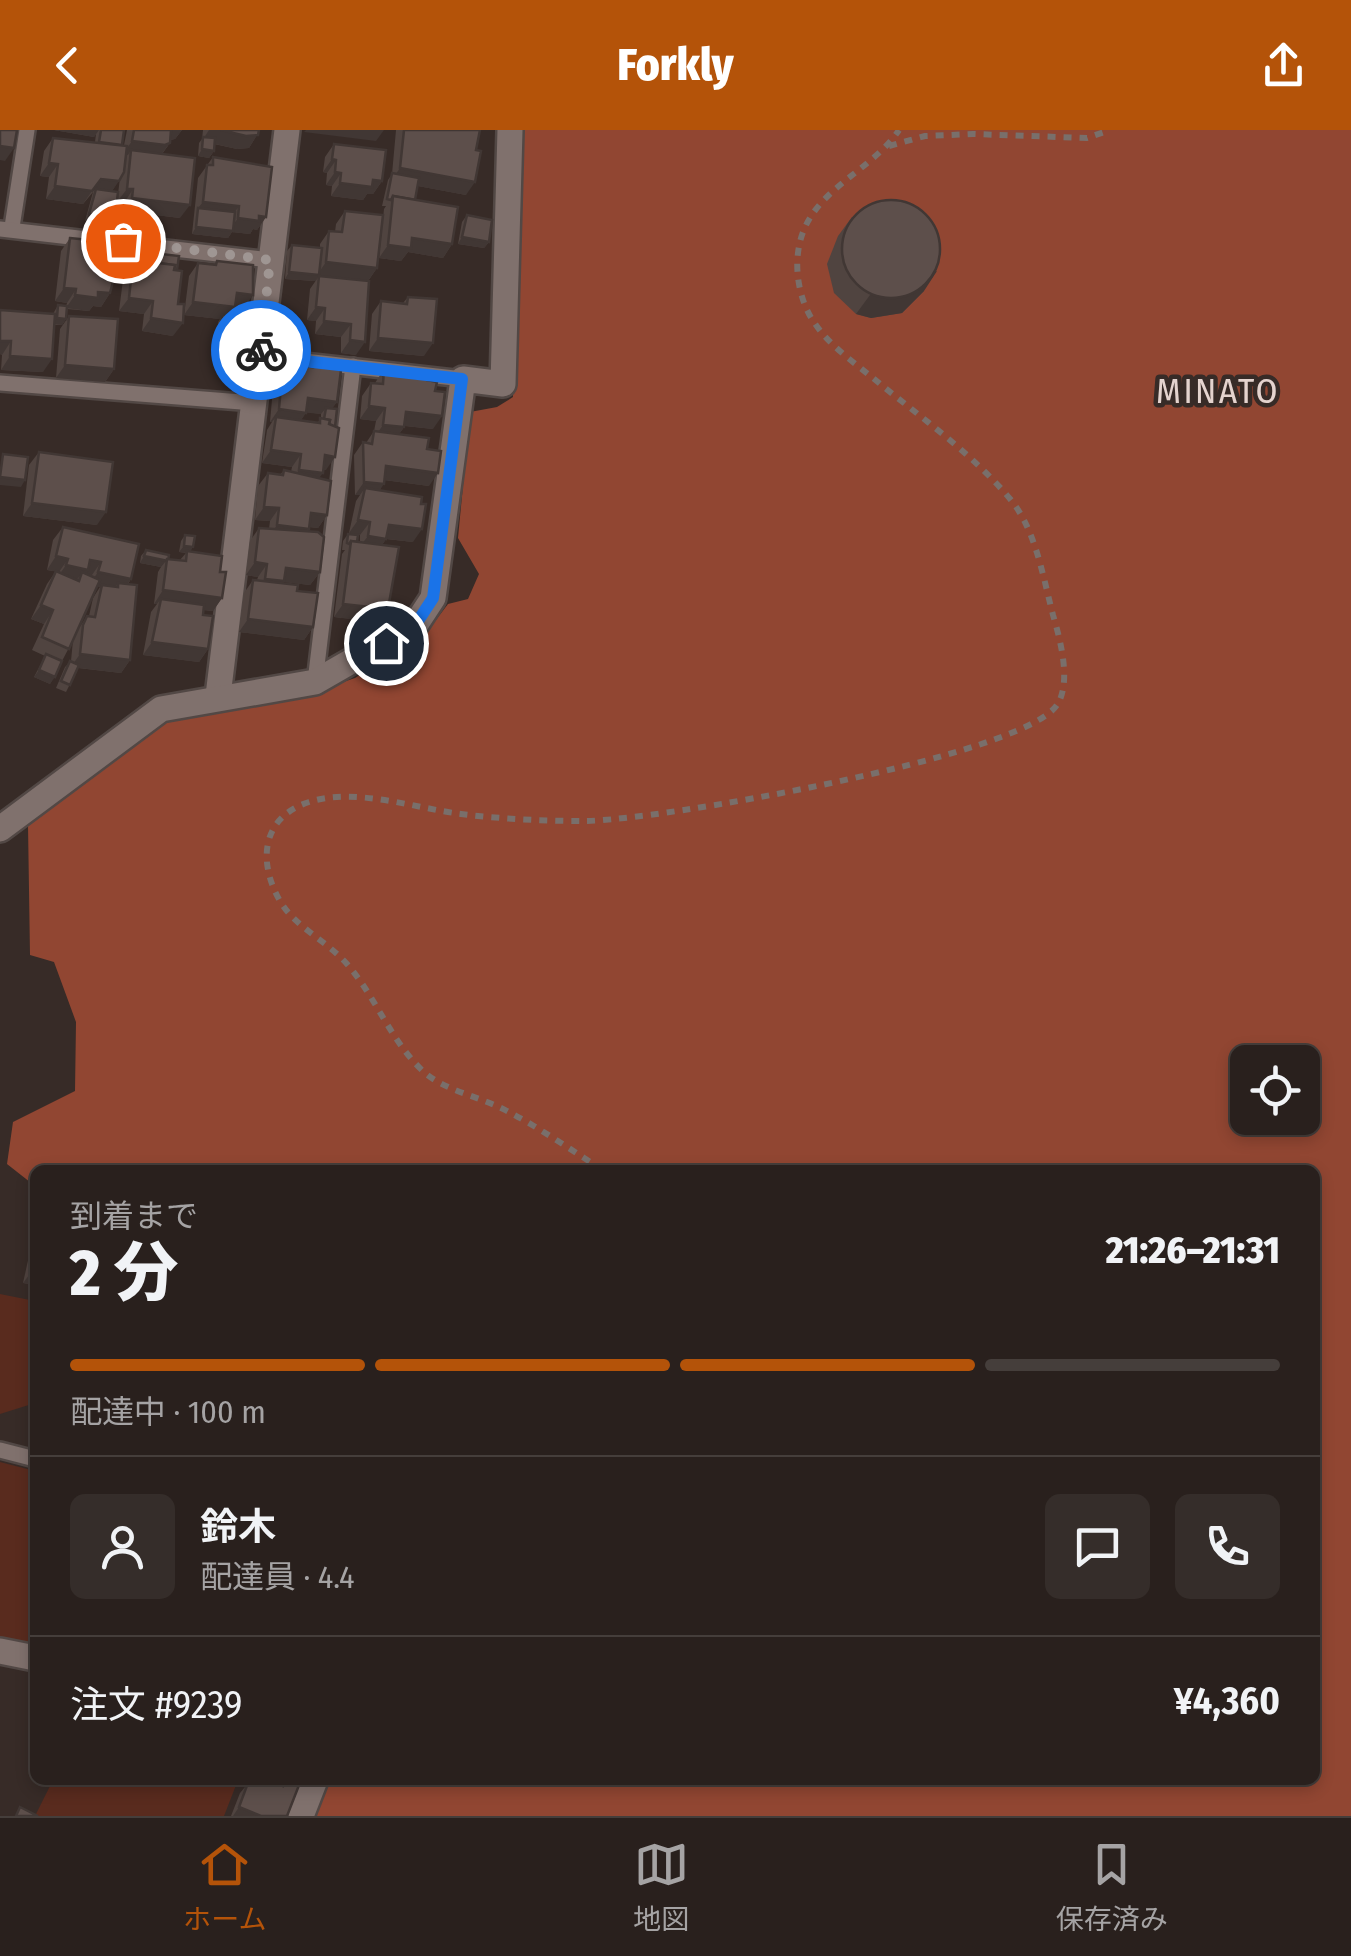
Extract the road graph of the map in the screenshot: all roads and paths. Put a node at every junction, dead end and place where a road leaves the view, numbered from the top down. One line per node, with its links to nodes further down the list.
1 (27, 130): 7 (lane)
2 (288, 130): 8 (street)
3 (510, 130): 11 (street)
4 (899, 130): 6 (path)
5 (1110, 130): 6 (path)
6 (888, 146): 17 (path)
7 (6, 228): 8 (lane)
8 (270, 260): 9 (street)
9 (260, 356): 10 (lane); 13 (street)
10 (354, 366): 11 (lane); 14 (lane)
11 (462, 379): 14 (street)
12 (0, 383): 13 (lane)
13 (254, 403): 15 (street)
14 (315, 682): 15 (street)
15 (218, 696): 16 (street)
16 (0, 829)
17 (595, 1165)
18 (0, 1450): 19 (lane)
19 (30, 1457)
20 (0, 1651): 21 (street)
21 (30, 1657)
22 (313, 1785): 23 (street)
23 (301, 1816)

